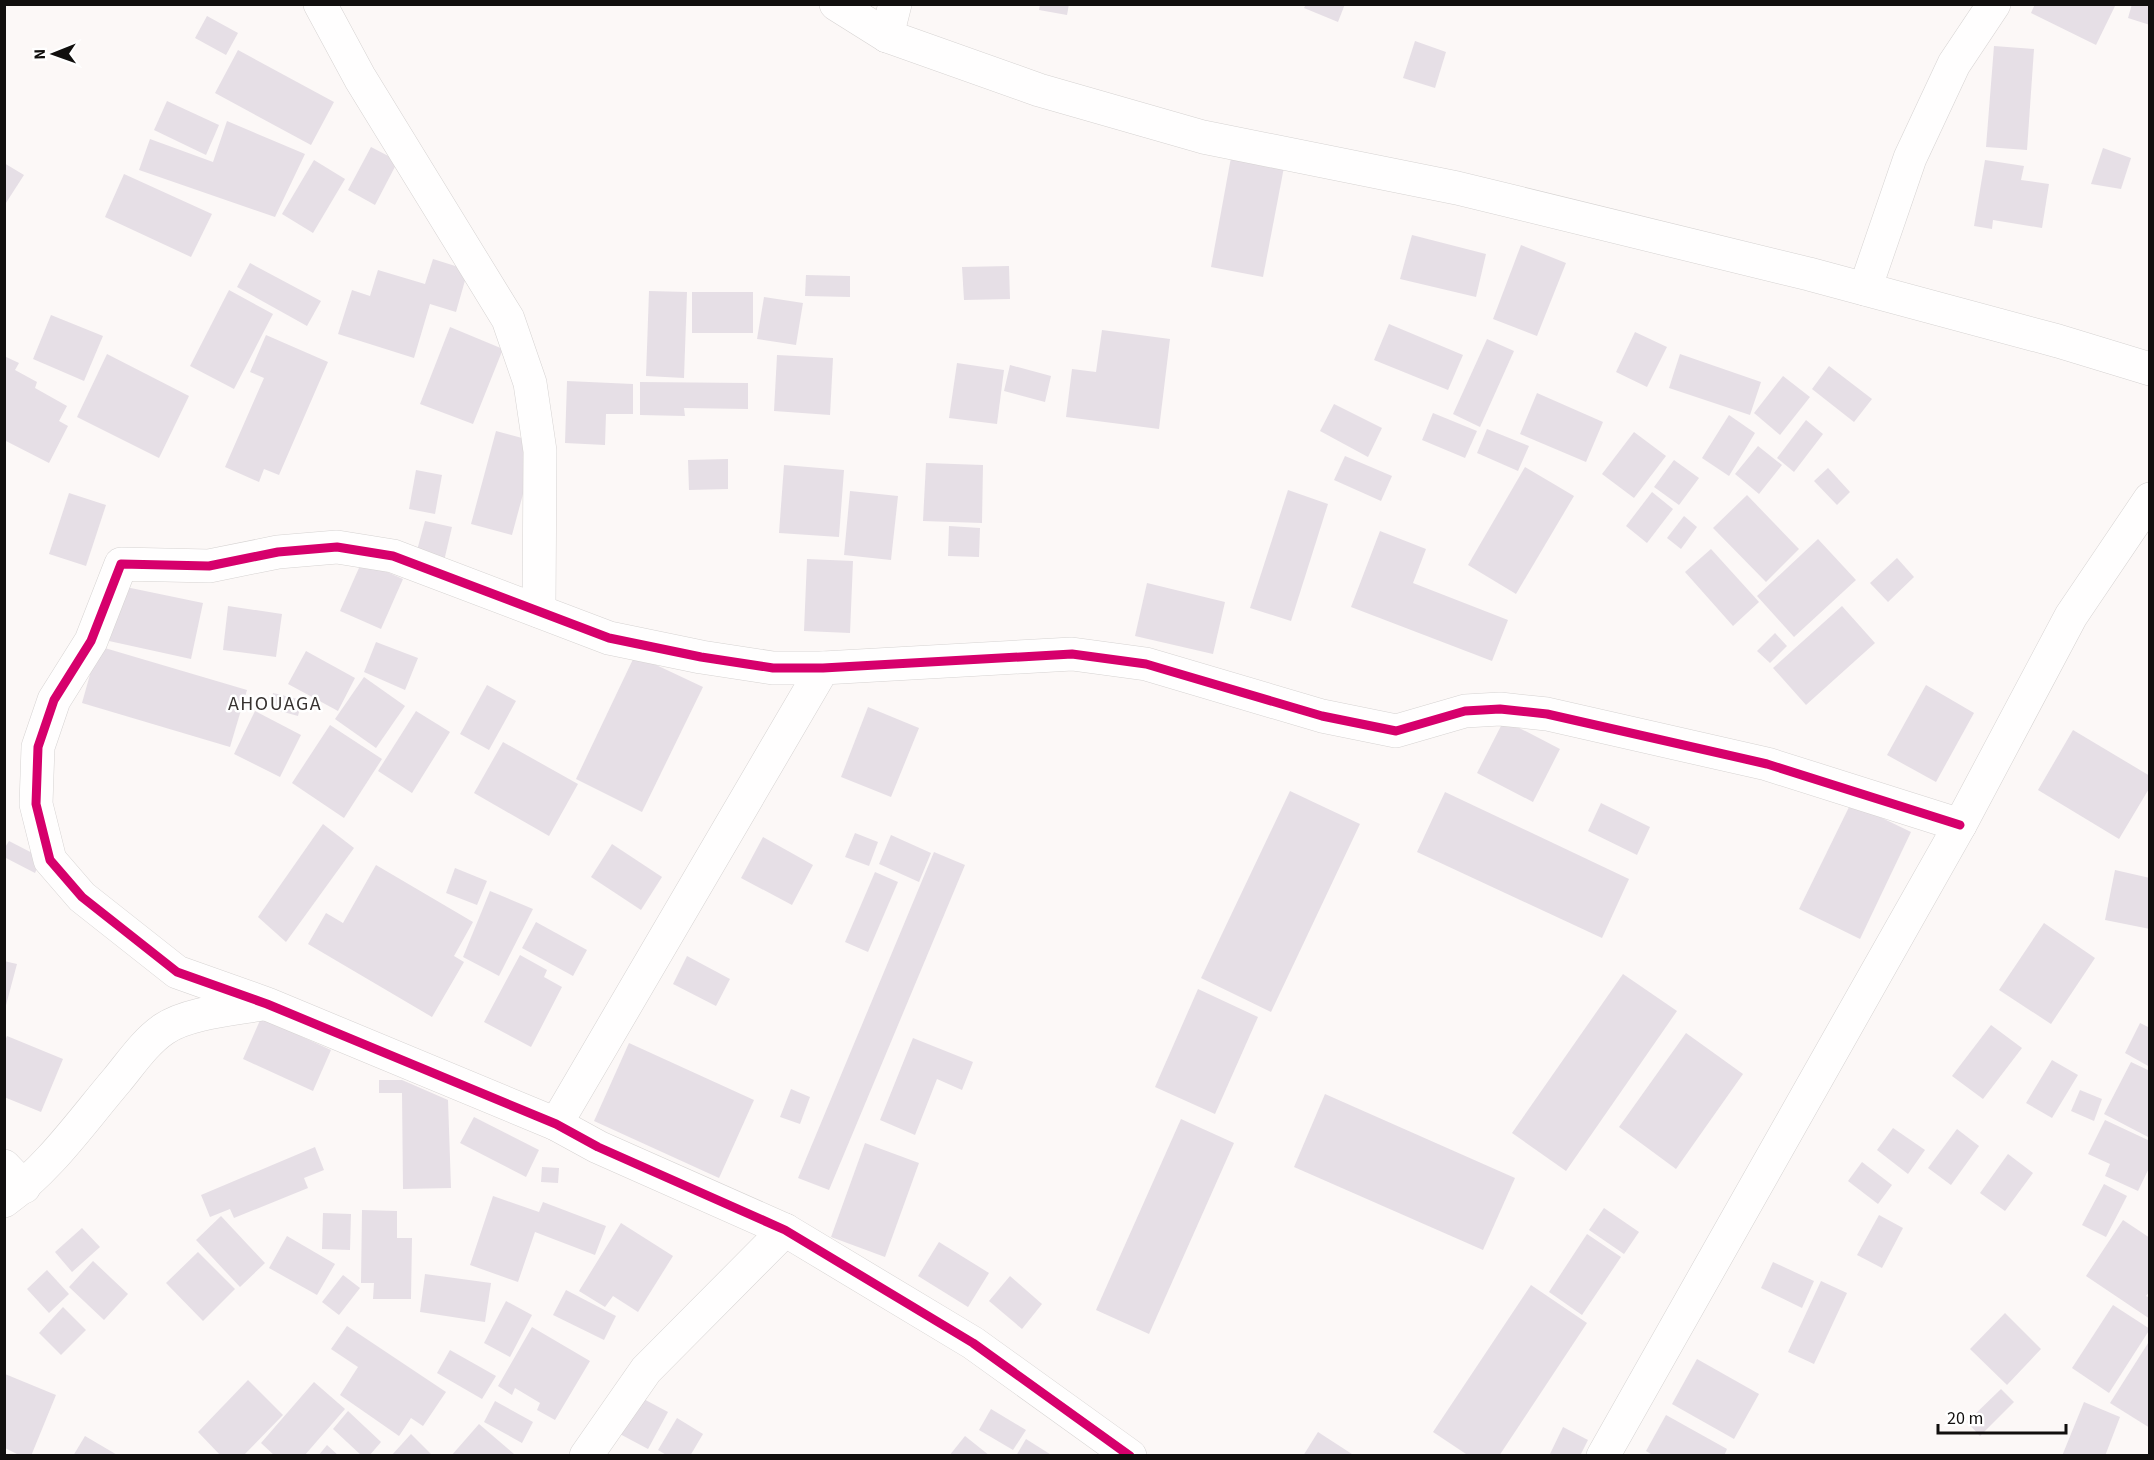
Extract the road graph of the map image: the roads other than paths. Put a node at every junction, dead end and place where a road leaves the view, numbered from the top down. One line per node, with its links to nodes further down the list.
1 (320, 4): 9 (street)
2 (836, 4): 5 (street)
3 (895, 4): 5 (street)
4 (1994, 4): 6 (street)
5 (887, 36): 6 (street)
6 (1865, 289): 7 (street)
7 (2150, 369)
8 (2150, 499): 11 (street)
9 (539, 611): 10 (street); 12 (street)
10 (823, 668): 11 (street); 13 (street)
11 (1960, 825): 18 (street)
12 (267, 1004): 13 (street); 14 (street)
13 (556, 1124): 15 (street)
14 (11, 1184)
15 (784, 1230): 16 (street); 17 (street)
16 (586, 1455)
17 (1130, 1455)
18 (1603, 1455)

